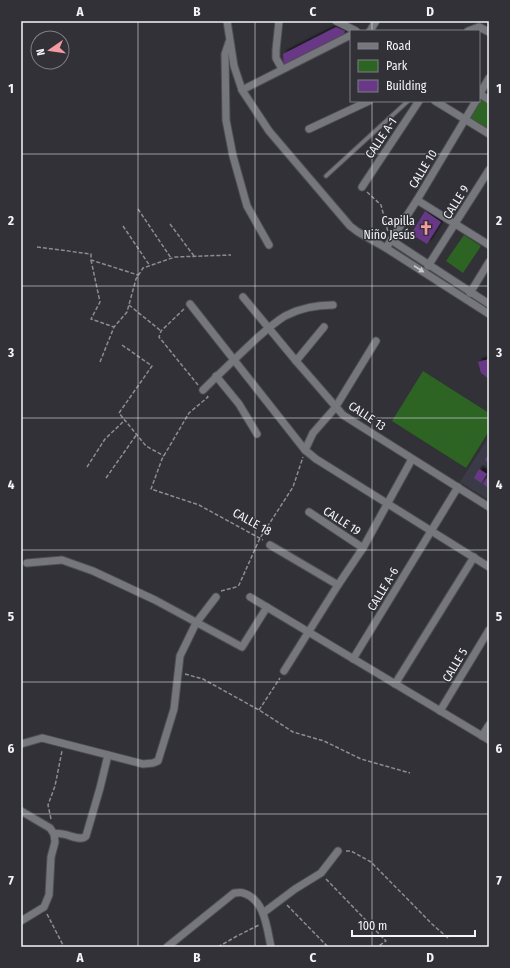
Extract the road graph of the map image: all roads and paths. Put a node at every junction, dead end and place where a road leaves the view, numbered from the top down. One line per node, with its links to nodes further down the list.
1 (227, 21): 10 (street)
2 (279, 21): 11 (street)
3 (336, 21): 5 (street)
4 (376, 21): 6 (street)
5 (354, 30)
6 (371, 30)
7 (471, 30): 8 (street)
8 (489, 32)
9 (350, 35): 11 (street)
10 (229, 40): 13 (street); 34 (street)
11 (282, 69): 13 (street)
12 (489, 78): 14 (street)
13 (242, 90): 37 (street)
14 (480, 93)
15 (480, 96): 16 (street)
16 (489, 100)
17 (367, 102): 23 (street)
18 (407, 102): 26 (lane)
19 (419, 102): 27 (street, CALLE A-1)
20 (437, 102): 22 (street)
21 (475, 102): 22 (street, CALLE 10)
22 (465, 120): 24 (street); 28 (street, CALLE 10)
23 (309, 129)
24 (489, 134)
25 (489, 170): 30 (street, CALLE 9)
26 (326, 176)
27 (362, 186): 33 (path)
28 (417, 200): 30 (street); 33 (street, CALLE 10)
29 (138, 209): 40 (path)
30 (455, 223): 35 (street); 44 (street, CALLE 9)
31 (170, 224): 39 (path)
32 (123, 226): 43 (path)
33 (391, 240): 37 (street, CALLE 10); 44 (street)
34 (269, 245)
35 (489, 245)
36 (37, 247): 41 (path)
37 (386, 248): 52 (street, one-way to 52)
38 (231, 255): 39 (path)
39 (194, 256): 40 (path)
40 (171, 258): 43 (path)
41 (91, 260): 45 (path); 53 (path)
42 (489, 262): 46 (street)
43 (150, 266): 45 (path)
44 (428, 266): 46 (street)
45 (138, 275): 51 (path)
46 (470, 293): 50 (street)
47 (243, 297): 55 (street, CALLE 13)
48 (190, 304): 56 (path); 59 (street)
49 (333, 304): 55 (street)
50 (489, 304)
51 (129, 305): 53 (path); 56 (path)
52 (489, 314)
53 (114, 327): 61 (path)
54 (324, 327): 60 (street)
55 (269, 328): 59 (street); 60 (street, CALLE 13)
56 (160, 330): 63 (path)
57 (376, 341): 64 (street)
58 (122, 345): 65 (path)
59 (234, 359): 62 (street); 68 (street)
60 (296, 361): 64 (street, CALLE 13)
61 (100, 362)
62 (216, 376): 63 (street); 67 (street)
63 (203, 390): 69 (path)
64 (335, 408): 68 (street); 70 (street, CALLE 13)
65 (125, 420): 66 (path); 71 (path)
66 (137, 434): 69 (path); 72 (path)
67 (257, 434)
68 (305, 450): 74 (street); 78 (path)
69 (164, 456): 78 (path, CALLE 18)
70 (412, 459): 73 (street, CALLE 13); 74 (street)
71 (88, 467)
72 (106, 478)
73 (458, 487): 75 (street, CALLE 13); 77 (street, CALLE A-6)
74 (389, 503): 77 (street); 80 (street)
75 (489, 507)
76 (309, 512): 80 (street, CALLE 19)
77 (431, 529): 81 (street); 91 (street, CALLE A-6)
78 (260, 538): 79 (path, CALLE 18); 85 (path)
79 (270, 545): 84 (street, CALLE 18)
80 (363, 548): 84 (street)
81 (474, 557): 83 (street); 94 (street)
82 (27, 563): 88 (street)
83 (489, 567)
84 (338, 585): 90 (street)
85 (216, 596): 88 (street)
86 (250, 597): 87 (street)
87 (267, 607): 88 (street); 90 (street)
88 (196, 623): 93 (street)
89 (489, 630): 96 (street, CALLE 5)
90 (308, 633): 91 (street); 92 (street)
91 (353, 659): 94 (street)
92 (284, 671): 95 (path)
93 (179, 672): 95 (path); 102 (street)
94 (395, 684): 96 (street)
95 (259, 710): 103 (path)
96 (440, 711): 98 (street)
97 (489, 725): 98 (street)
98 (482, 736): 99 (street)
99 (489, 740)
100 (21, 744): 101 (street)
101 (64, 744): 102 (street); 105 (path)
102 (108, 755): 106 (street)
103 (410, 773)
104 (21, 811): 106 (street)
105 (51, 820)
106 (54, 834): 110 (street)
107 (338, 851): 108 (street); 114 (path)
108 (321, 873): 109 (street); 120 (path)
109 (281, 899): 111 (street); 119 (path)
110 (44, 907): 112 (street); 115 (path)
111 (263, 913): 113 (street); 116 (street)
112 (21, 921)
113 (265, 922): 117 (path); 118 (street)
114 (449, 939)
115 (64, 947)
116 (167, 947)
117 (218, 947)
118 (271, 947)
119 (328, 947)
120 (377, 947)

